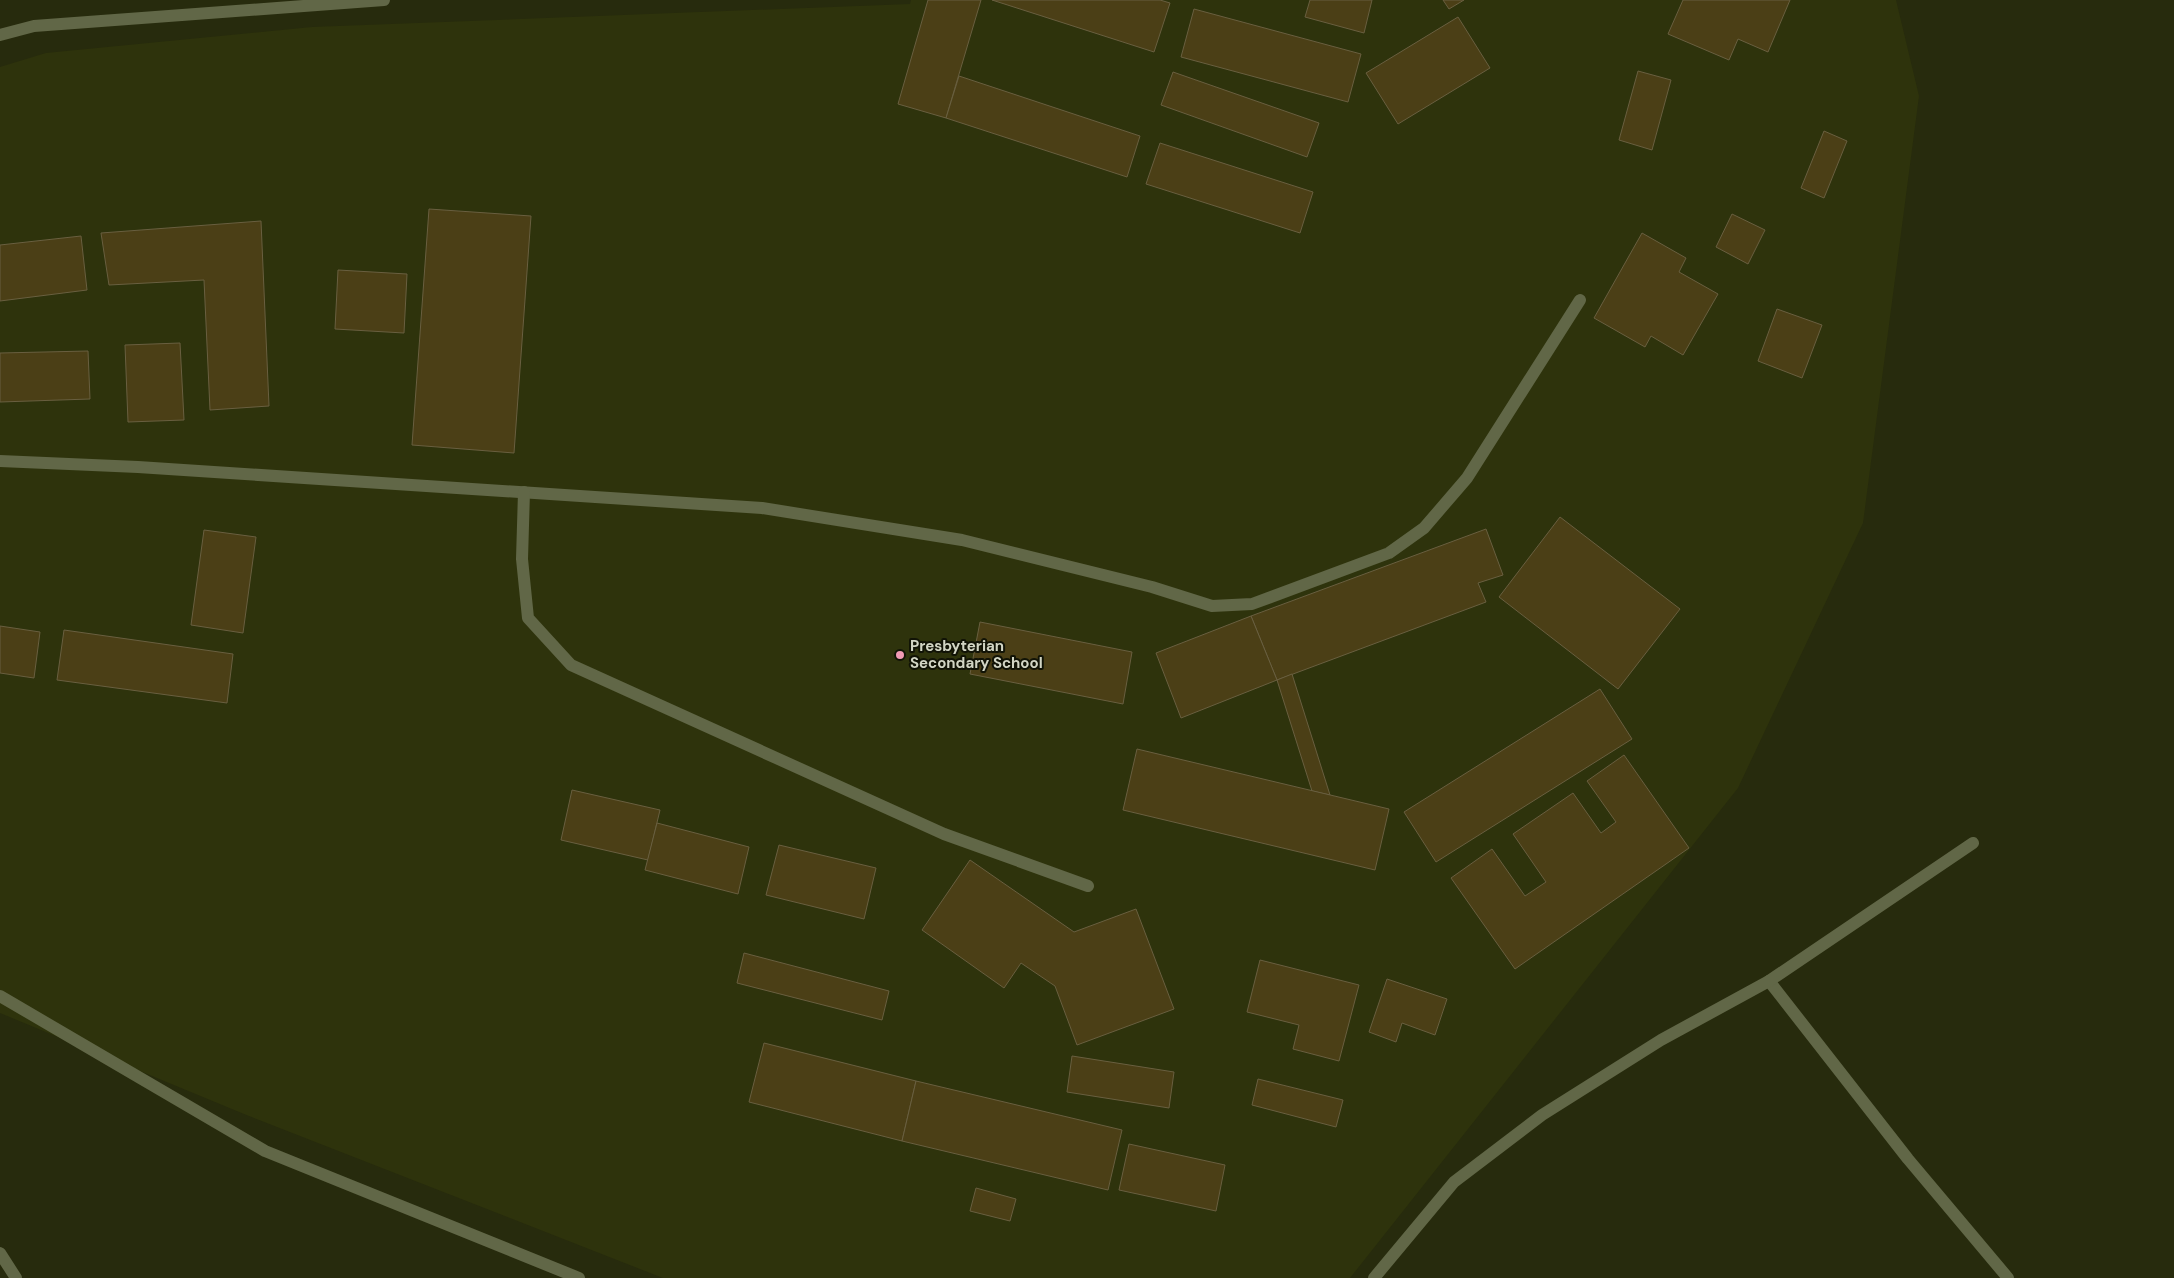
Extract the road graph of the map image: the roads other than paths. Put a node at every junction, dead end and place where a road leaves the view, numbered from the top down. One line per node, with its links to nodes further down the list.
1 (384, 0): 2 (street)
2 (0, 35)
3 (1580, 300): 5 (street)
4 (0, 461): 5 (street)
5 (524, 492): 7 (street)
6 (1972, 843): 8 (street)
7 (1088, 886)
8 (1769, 981): 13 (street); 14 (street)
9 (0, 996): 12 (street)
10 (0, 1253): 11 (street)
11 (16, 1278)
12 (579, 1278)
13 (1374, 1278)
14 (2008, 1278)

